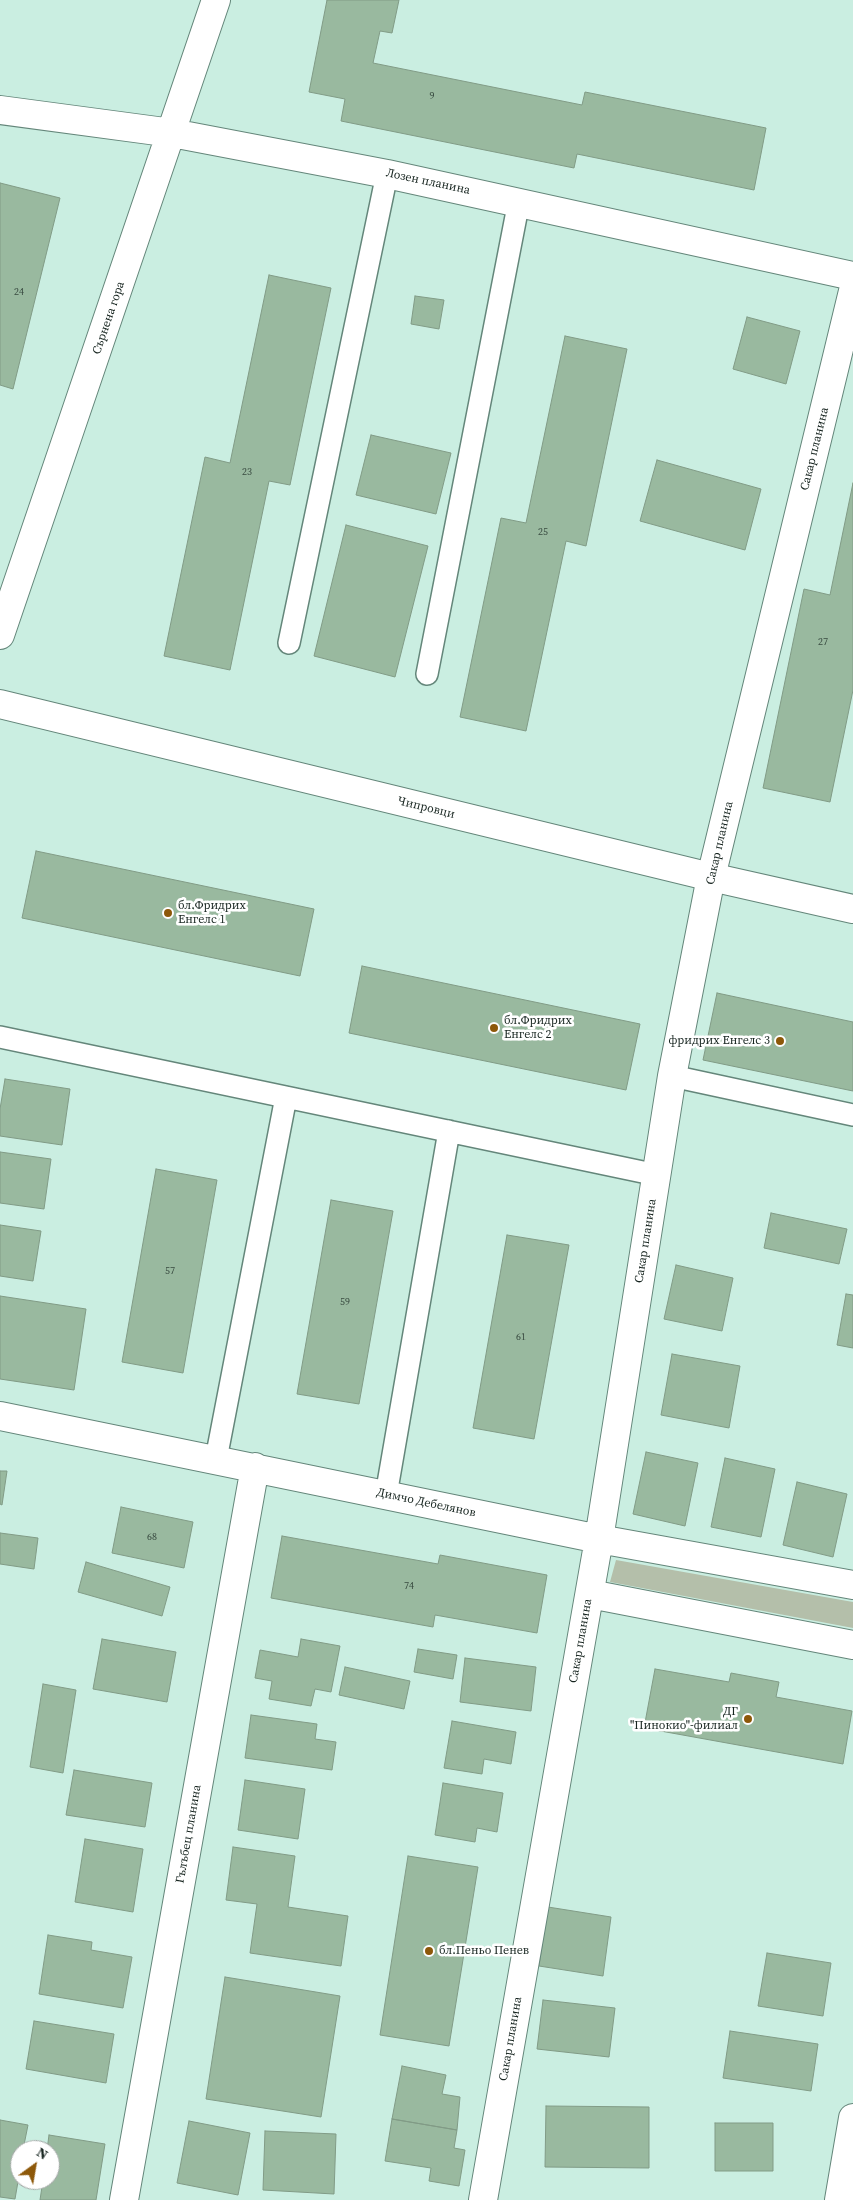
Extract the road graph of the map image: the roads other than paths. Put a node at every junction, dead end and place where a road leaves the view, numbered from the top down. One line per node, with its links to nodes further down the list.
1 (216, 0): 3 (street, Сърнена гора)
2 (0, 110): 3 (street, Лозен планина)
3 (172, 133): 4 (street, Лозен планина); 8 (street, Сърнена гора)
4 (387, 174): 5 (street, Лозен планина); 9 (lane)
5 (519, 201): 6 (street, Лозен планина); 10 (lane)
6 (853, 276)
7 (853, 290): 12 (street, Сакар планина)
8 (0, 635)
9 (289, 642)
10 (427, 674)
11 (0, 704): 12 (street, Чипровци)
12 (711, 877): 13 (street, Чипровци); 15 (street, Сакар планина)
13 (853, 909)
14 (0, 1037): 16 (lane)
15 (672, 1076): 17 (lane); 19 (street, Сакар планина)
16 (286, 1097): 18 (lane); 21 (lane)
17 (853, 1115)
18 (449, 1131): 19 (lane); 23 (lane)
19 (657, 1174): 24 (street, Сакар планина)
20 (0, 1416): 21 (street, Димчо Дебелянов)
21 (216, 1459): 22 (street, Димчо Дебелянов)
22 (255, 1467): 23 (street, Димчо Дебелянов); 29 (street, Гълъбец планина)
23 (386, 1495): 24 (street, Димчо Дебелянов)
24 (599, 1539): 25 (street, Димчо Дебелянов); 26 (street, Сакар планина)
25 (853, 1585)
26 (590, 1594): 27 (street); 30 (street, Сакар планина)
27 (853, 1645)
28 (853, 2118): 31 (street)
29 (124, 2200)
30 (482, 2200)
31 (839, 2200)

